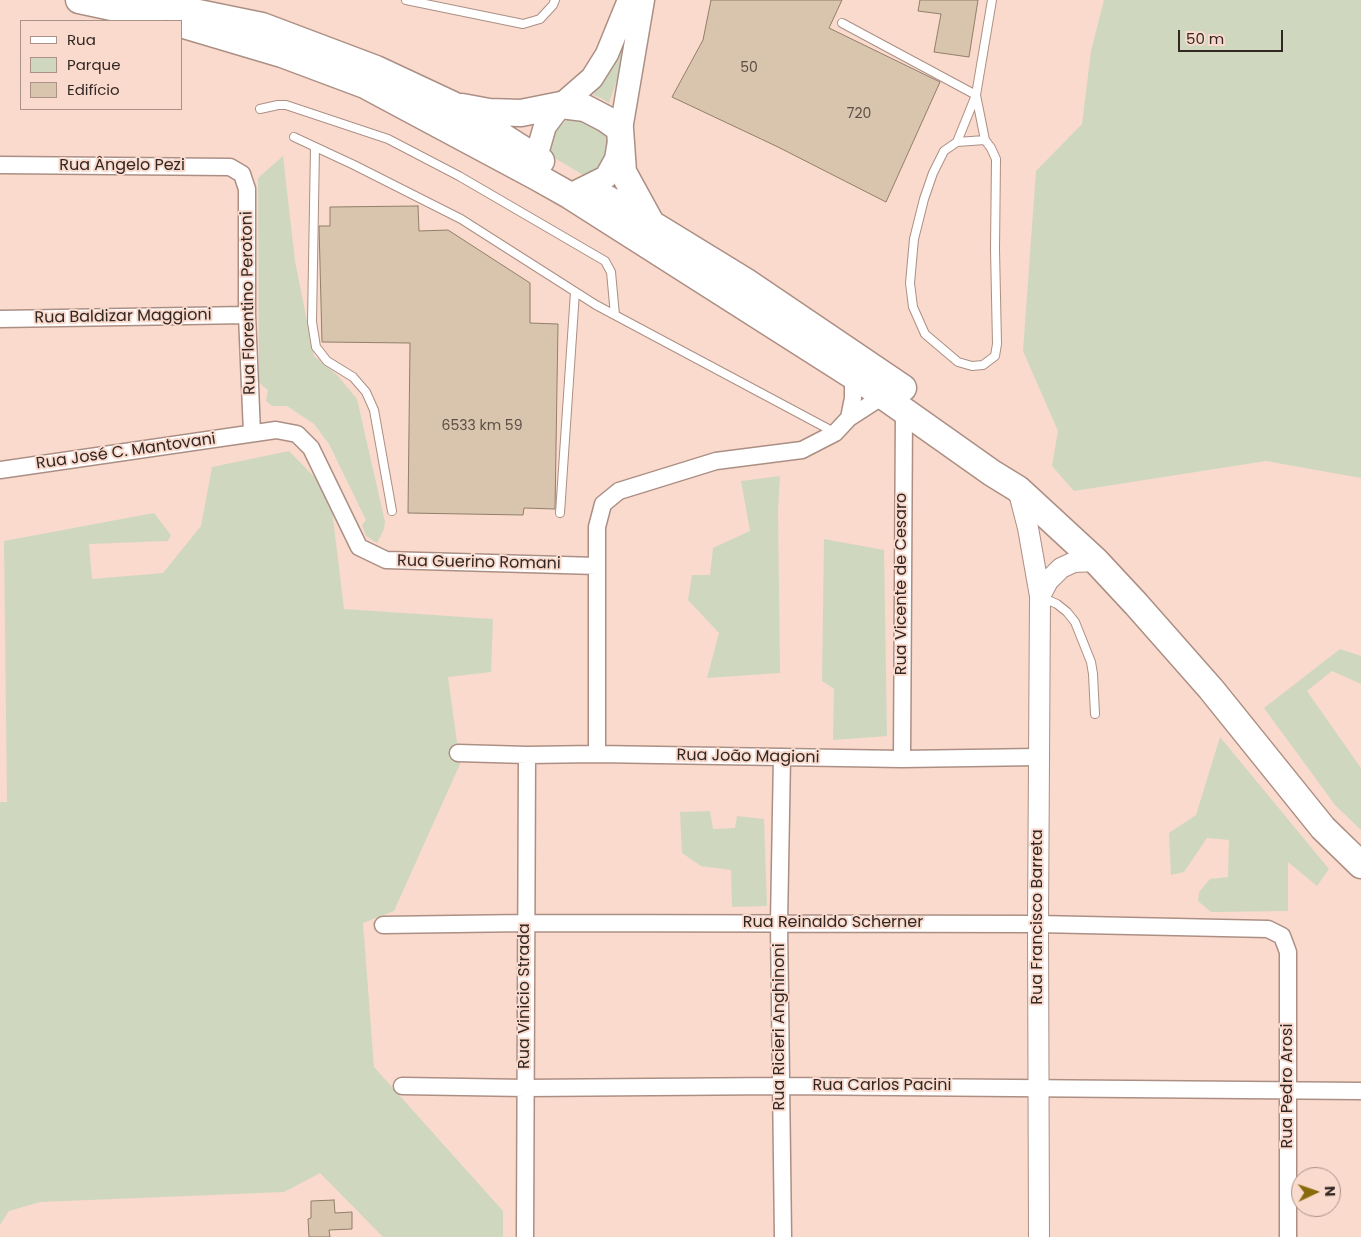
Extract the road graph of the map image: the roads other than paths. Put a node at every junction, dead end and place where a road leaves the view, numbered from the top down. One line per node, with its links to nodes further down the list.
1 (78, 0): 8 (highway)
2 (135, 0): 13 (highway)
3 (406, 0): 4 (lane)
4 (555, 0)
5 (629, 0): 12 (main road)
6 (643, 0): 15 (main road)
7 (992, 0): 11 (lane)
8 (168, 20)
9 (842, 23): 11 (lane)
10 (182, 24): 21 (highway)
11 (976, 95): 17 (lane); 18 (lane)
12 (561, 105): 13 (highway); 15 (highway); 21 (main road)
13 (453, 106): 21 (highway)
14 (260, 110): 27 (lane)
15 (624, 119): 23 (main road); 24 (highway)
16 (294, 137): 19 (lane)
17 (985, 140): 18 (lane); 18 (lane)
18 (957, 142)
19 (315, 147): 25 (lane); 36 (lane)
20 (0, 165): 22 (street, Rua Ângelo Pezi)
21 (536, 167): 23 (highway)
22 (242, 174): 26 (street, Rua Florentino Perotoni)
23 (577, 191): 24 (highway); 29 (highway)
24 (652, 224): 35 (highway)
25 (575, 292): 27 (lane); 37 (lane)
26 (247, 314): 28 (street, Rua Baldizar Maggioni); 32 (street, Rua Florentino Perotoni)
27 (615, 315): 33 (lane)
28 (0, 320)
29 (854, 376): 30 (highway); 31 (street)
30 (893, 403): 31 (street); 35 (highway); 47 (street, Rua Vicente de Cesaro)
31 (849, 418): 33 (street)
32 (252, 433): 34 (street, Rua José C. Mantovani); 39 (street, Rua Guerino Romani)
33 (834, 433): 39 (street)
34 (0, 470)
35 (1018, 489): 38 (highway); 40 (street, Rua Francisco Barreta)
36 (392, 511)
37 (560, 513)
38 (1096, 561): 40 (street); 48 (highway)
39 (597, 566): 43 (street)
40 (1040, 596): 41 (lane); 46 (street, Rua Francisco Barreta)
41 (1095, 714)
42 (458, 753): 44 (street, Rua João Magioni)
43 (597, 754): 44 (street, Rua João Magioni); 45 (street, Rua João Magioni)
44 (527, 755): 49 (street, Rua Vinicio Strada)
45 (782, 757): 47 (street, Rua João Magioni); 50 (street, Rua Ricieri Anghinoni)
46 (1038, 757): 47 (street, Rua João Magioni); 51 (street, Rua Francisco Barreta)
47 (902, 759)
48 (1361, 865)
49 (525, 923): 50 (street, Rua Reinaldo Scherner); 52 (street, Rua Reinaldo Scherner); 57 (street, Rua Vinicio Strada)
50 (779, 923): 51 (street, Rua Reinaldo Scherner); 55 (street, Rua Ricieri Anghinoni)
51 (1038, 924): 53 (street, Rua Reinaldo Scherner); 56 (street, Rua Francisco Barreta)
52 (382, 925)
53 (1282, 936): 58 (street, Rua Pedro Arosi)
54 (402, 1086): 57 (street, Rua Carlos Pacini)
55 (780, 1086): 56 (street, Rua Carlos Pacini); 57 (street, Rua Carlos Pacini); 61 (street, Rua Ricieri Anghinoni)
56 (1039, 1087): 58 (street, Rua Carlos Pacini); 62 (street, Rua Francisco Barreta)
57 (525, 1088): 60 (street, Rua Vinicio Strada)
58 (1287, 1089): 59 (street, Rua Carlos Pacini); 63 (street, Rua Pedro Arosi)
59 (1361, 1091)
60 (525, 1237)
61 (783, 1237)
62 (1039, 1237)
63 (1288, 1237)

